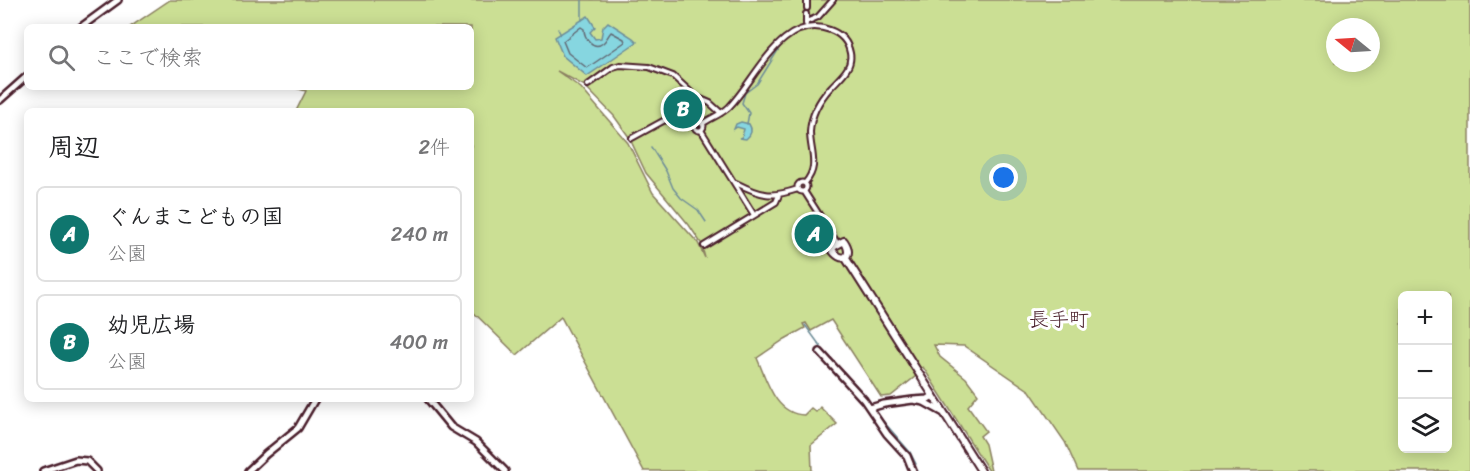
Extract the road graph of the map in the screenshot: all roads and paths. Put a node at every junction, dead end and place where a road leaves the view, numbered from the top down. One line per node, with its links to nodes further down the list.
1 (118, 0): 6 (street)
2 (833, 0): 7 (street)
3 (807, 1): 4 (street)
4 (807, 8)
5 (806, 14): 7 (street)
6 (85, 24)
7 (806, 25): 11 (street); 17 (street)
8 (24, 79): 10 (street)
9 (588, 85): 11 (street)
10 (0, 100)
11 (721, 112): 12 (street)
12 (702, 123): 13 (street); 14 (street)
13 (694, 126): 14 (street); 15 (street)
14 (701, 130): 16 (street)
15 (632, 138)
16 (734, 182): 20 (street); 21 (street)
17 (805, 183): 18 (street); 19 (street)
18 (798, 189): 19 (street); 20 (street)
19 (804, 190): 22 (street)
20 (779, 195): 21 (street)
21 (754, 215): 23 (street)
22 (836, 241)
23 (704, 246)
24 (845, 257): 26 (street)
25 (820, 352): 30 (street)
26 (933, 396): 27 (street); 31 (street)
27 (913, 400): 30 (street); 31 (street)
28 (313, 402): 34 (street)
29 (430, 402): 35 (street)
30 (870, 408): 36 (street)
31 (944, 412): 37 (street)
32 (43, 471): 33 (street)
33 (97, 471)
34 (248, 471)
35 (504, 471)
36 (913, 471)
37 (981, 471)

